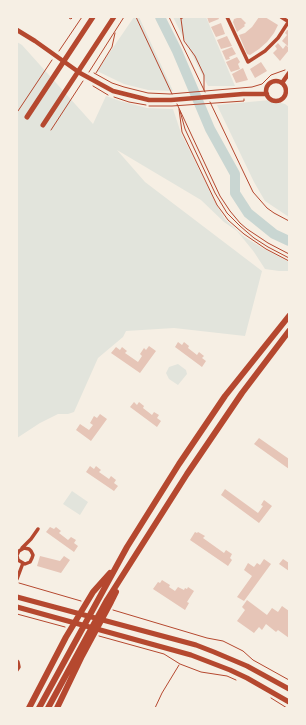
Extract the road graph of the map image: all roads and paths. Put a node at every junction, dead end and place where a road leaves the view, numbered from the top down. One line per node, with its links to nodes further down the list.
1 (70, 17): 2 (path)
2 (73, 17)
3 (82, 17): 17 (path)
4 (93, 17): 35 (main road)
5 (114, 17): 36 (main road)
6 (124, 17): 16 (path)
7 (136, 17): 26 (path)
8 (169, 17): 19 (path)
9 (180, 17): 13 (path)
10 (184, 17): 13 (path)
11 (281, 17): 14 (street)
12 (229, 18): 14 (street)
13 (181, 19): 18 (path)
14 (289, 22)
15 (17, 30): 29 (street)
16 (115, 32): 20 (path); 26 (path)
17 (66, 41)
18 (184, 41): 19 (path); 25 (path)
19 (181, 42): 25 (path)
20 (95, 63)
21 (48, 65): 34 (path)
22 (287, 71): 23 (street); 26 (path)
23 (282, 83): 27 (street); 28 (street)
24 (80, 85): 37 (path)
25 (204, 91): 38 (path)
26 (171, 93)
27 (267, 94): 28 (street); 29 (street)
28 (284, 98): 31 (street)
29 (173, 100): 33 (path)
30 (244, 101): 32 (path)
31 (289, 101)
32 (172, 106)
33 (178, 107): 39 (path); 40 (path); 41 (path)
34 (18, 111)
35 (28, 117)
36 (43, 125)
37 (51, 130)
38 (289, 221)
39 (289, 254)
40 (289, 258)
41 (289, 261)
42 (288, 317): 50 (highway)
43 (289, 331): 54 (highway)
44 (38, 529): 45 (street)
45 (31, 539): 46 (street); 47 (street)
46 (21, 549): 47 (street); 48 (street)
47 (31, 551): 49 (street)
48 (17, 556): 49 (street)
49 (23, 563): 51 (street)
50 (116, 567): 54 (highway); 70 (highway)
51 (17, 579)
52 (17, 582): 55 (path)
53 (17, 597): 67 (main road)
54 (106, 599): 61 (highway); 71 (highway)
55 (82, 601)
56 (17, 607): 69 (main road)
57 (112, 610): 66 (path)
58 (17, 614): 59 (path)
59 (67, 627)
60 (99, 636): 63 (path)
61 (86, 643): 72 (highway); 73 (highway)
62 (17, 661): 64 (street)
63 (180, 664): 65 (path); 74 (path)
64 (17, 670)
65 (238, 680)
66 (289, 680)
67 (289, 689)
68 (268, 697): 75 (path)
69 (289, 702)
70 (29, 708)
71 (39, 708)
72 (48, 708)
73 (57, 708)
74 (155, 708)
75 (287, 708)

